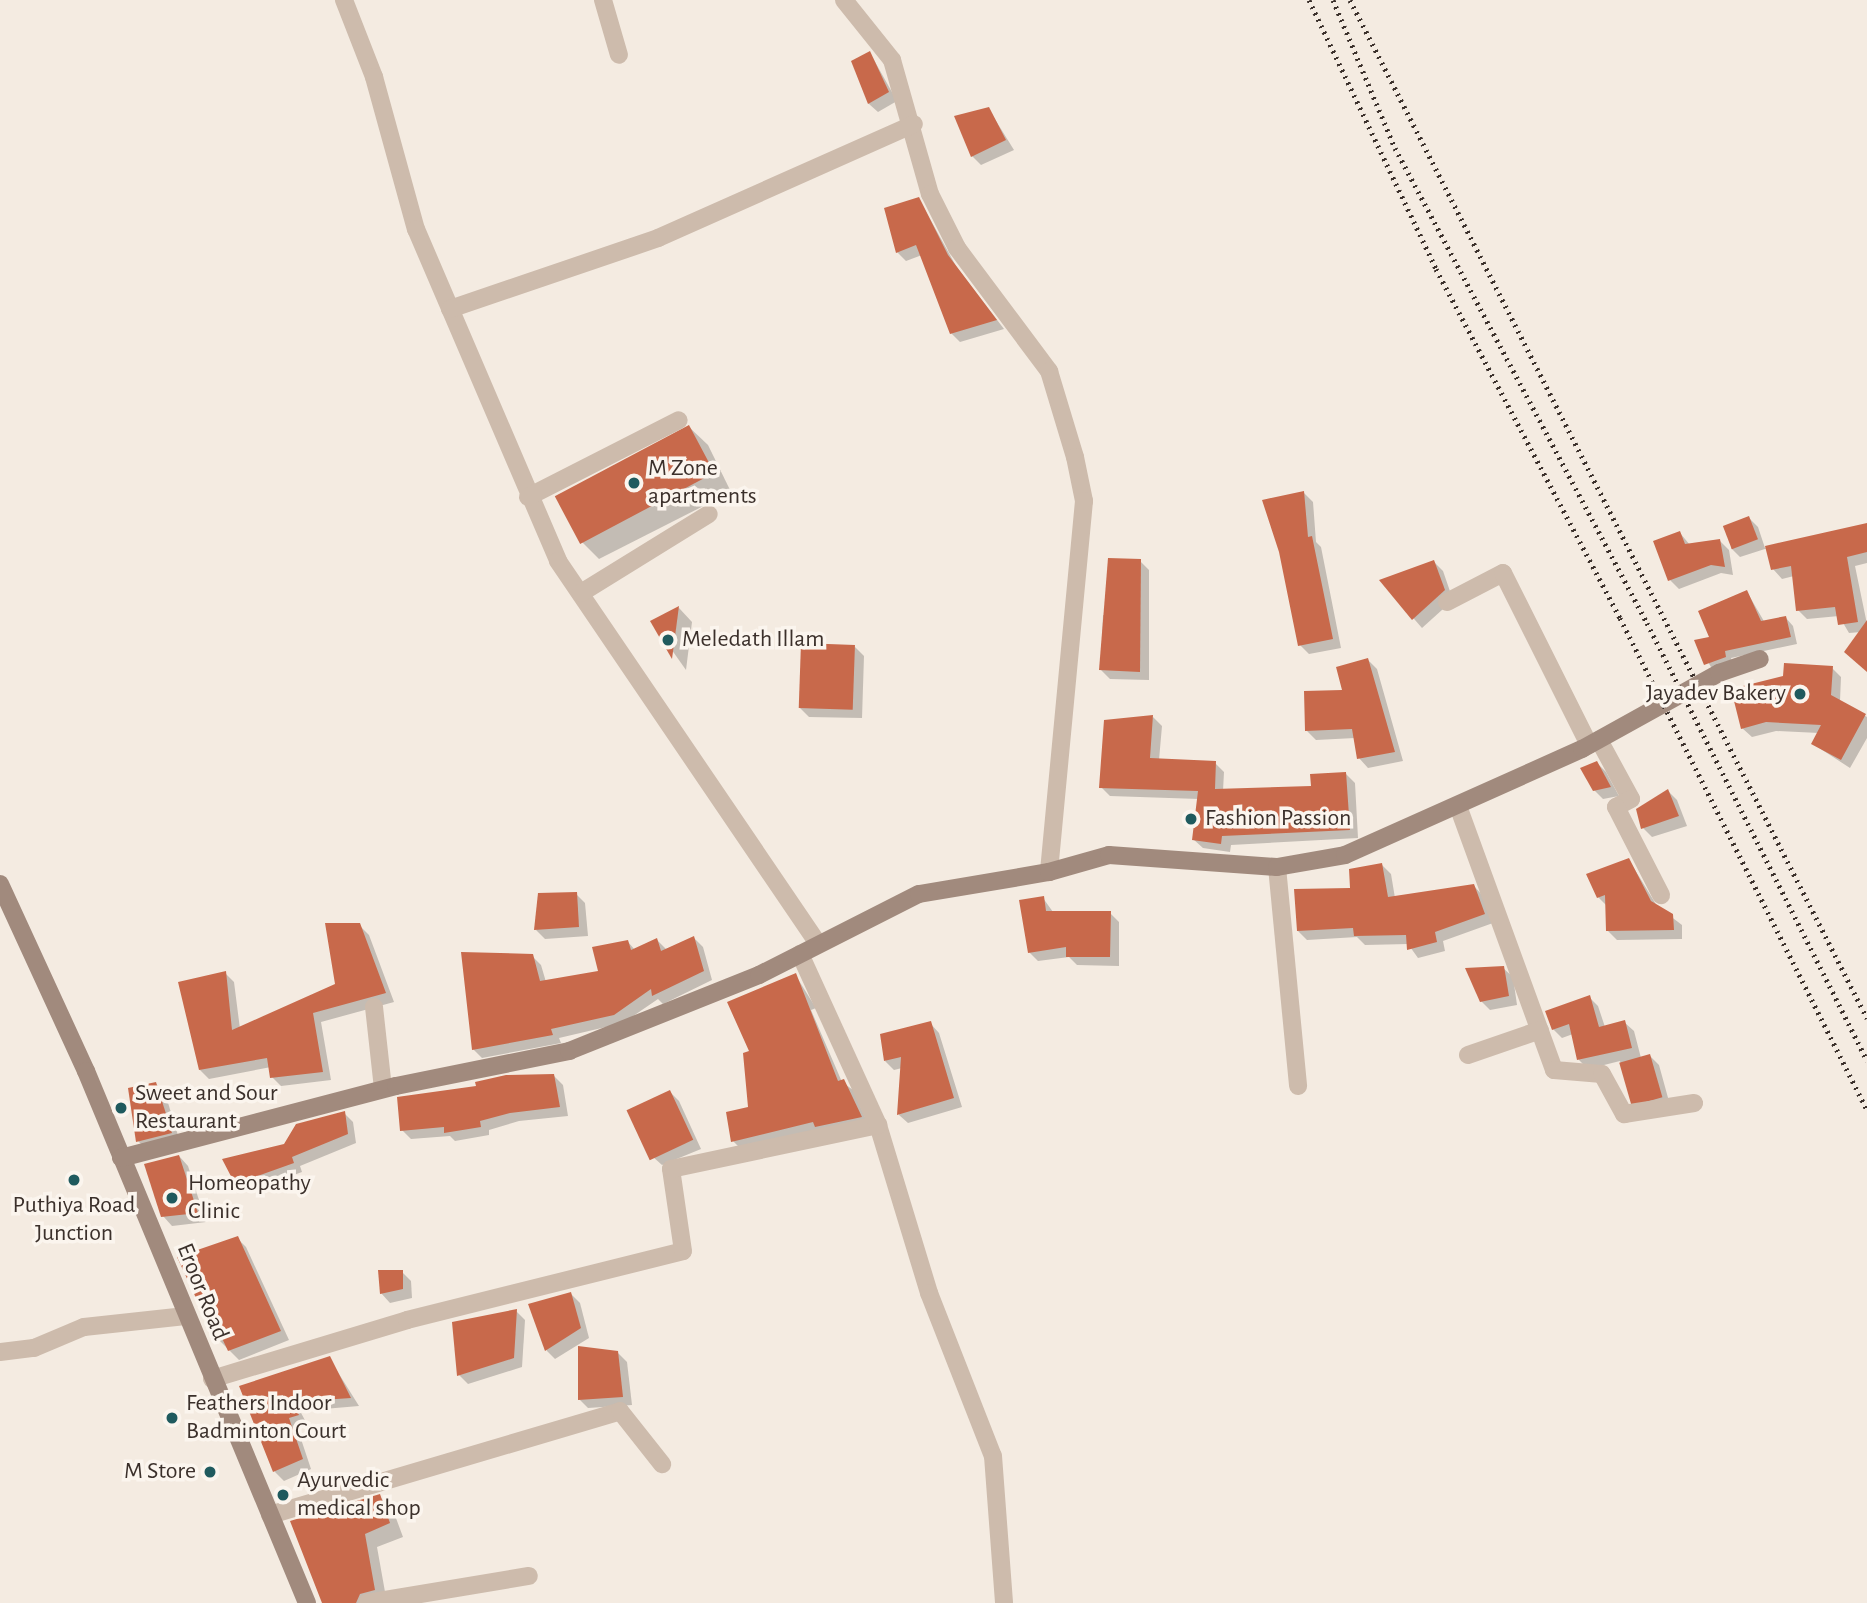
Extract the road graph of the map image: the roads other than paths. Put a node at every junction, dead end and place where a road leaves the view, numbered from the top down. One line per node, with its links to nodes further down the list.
1 (344, 0): 6 (street)
2 (844, 0): 5 (street)
3 (604, 1): 4 (street)
4 (619, 55)
5 (914, 124): 6 (street); 16 (street)
6 (450, 309): 8 (street)
7 (679, 420): 8 (street)
8 (528, 497): 10 (street)
9 (709, 514): 10 (street)
10 (581, 593): 19 (street)
11 (1447, 602): 13 (street)
12 (1760, 659): 13 (main road)
13 (1594, 742): 14 (main road); 18 (street)
14 (1458, 806): 15 (main road); 22 (street)
15 (1277, 867): 16 (main road); 24 (street)
16 (1049, 872): 19 (main road)
17 (0, 884): 28 (main road, Eroor Road)
18 (1661, 895)
19 (818, 944): 20 (main road)
20 (800, 954): 25 (main road); 27 (street)
21 (374, 1007): 25 (street)
22 (1541, 1030): 23 (street); 26 (street)
23 (1468, 1055)
24 (1298, 1086)
25 (383, 1089): 28 (main road)
26 (1694, 1103)
27 (878, 1125): 31 (street); 37 (street)
28 (121, 1158): 29 (main road, Eroor Road)
29 (185, 1316): 30 (street); 31 (main road, Eroor Road)
30 (0, 1352)
31 (212, 1380): 33 (main road, Eroor Road)
32 (662, 1464): 33 (street)
33 (270, 1515): 35 (main road, Eroor Road)
34 (529, 1576): 36 (street)
35 (307, 1603)
36 (367, 1603)
37 (1004, 1603)

